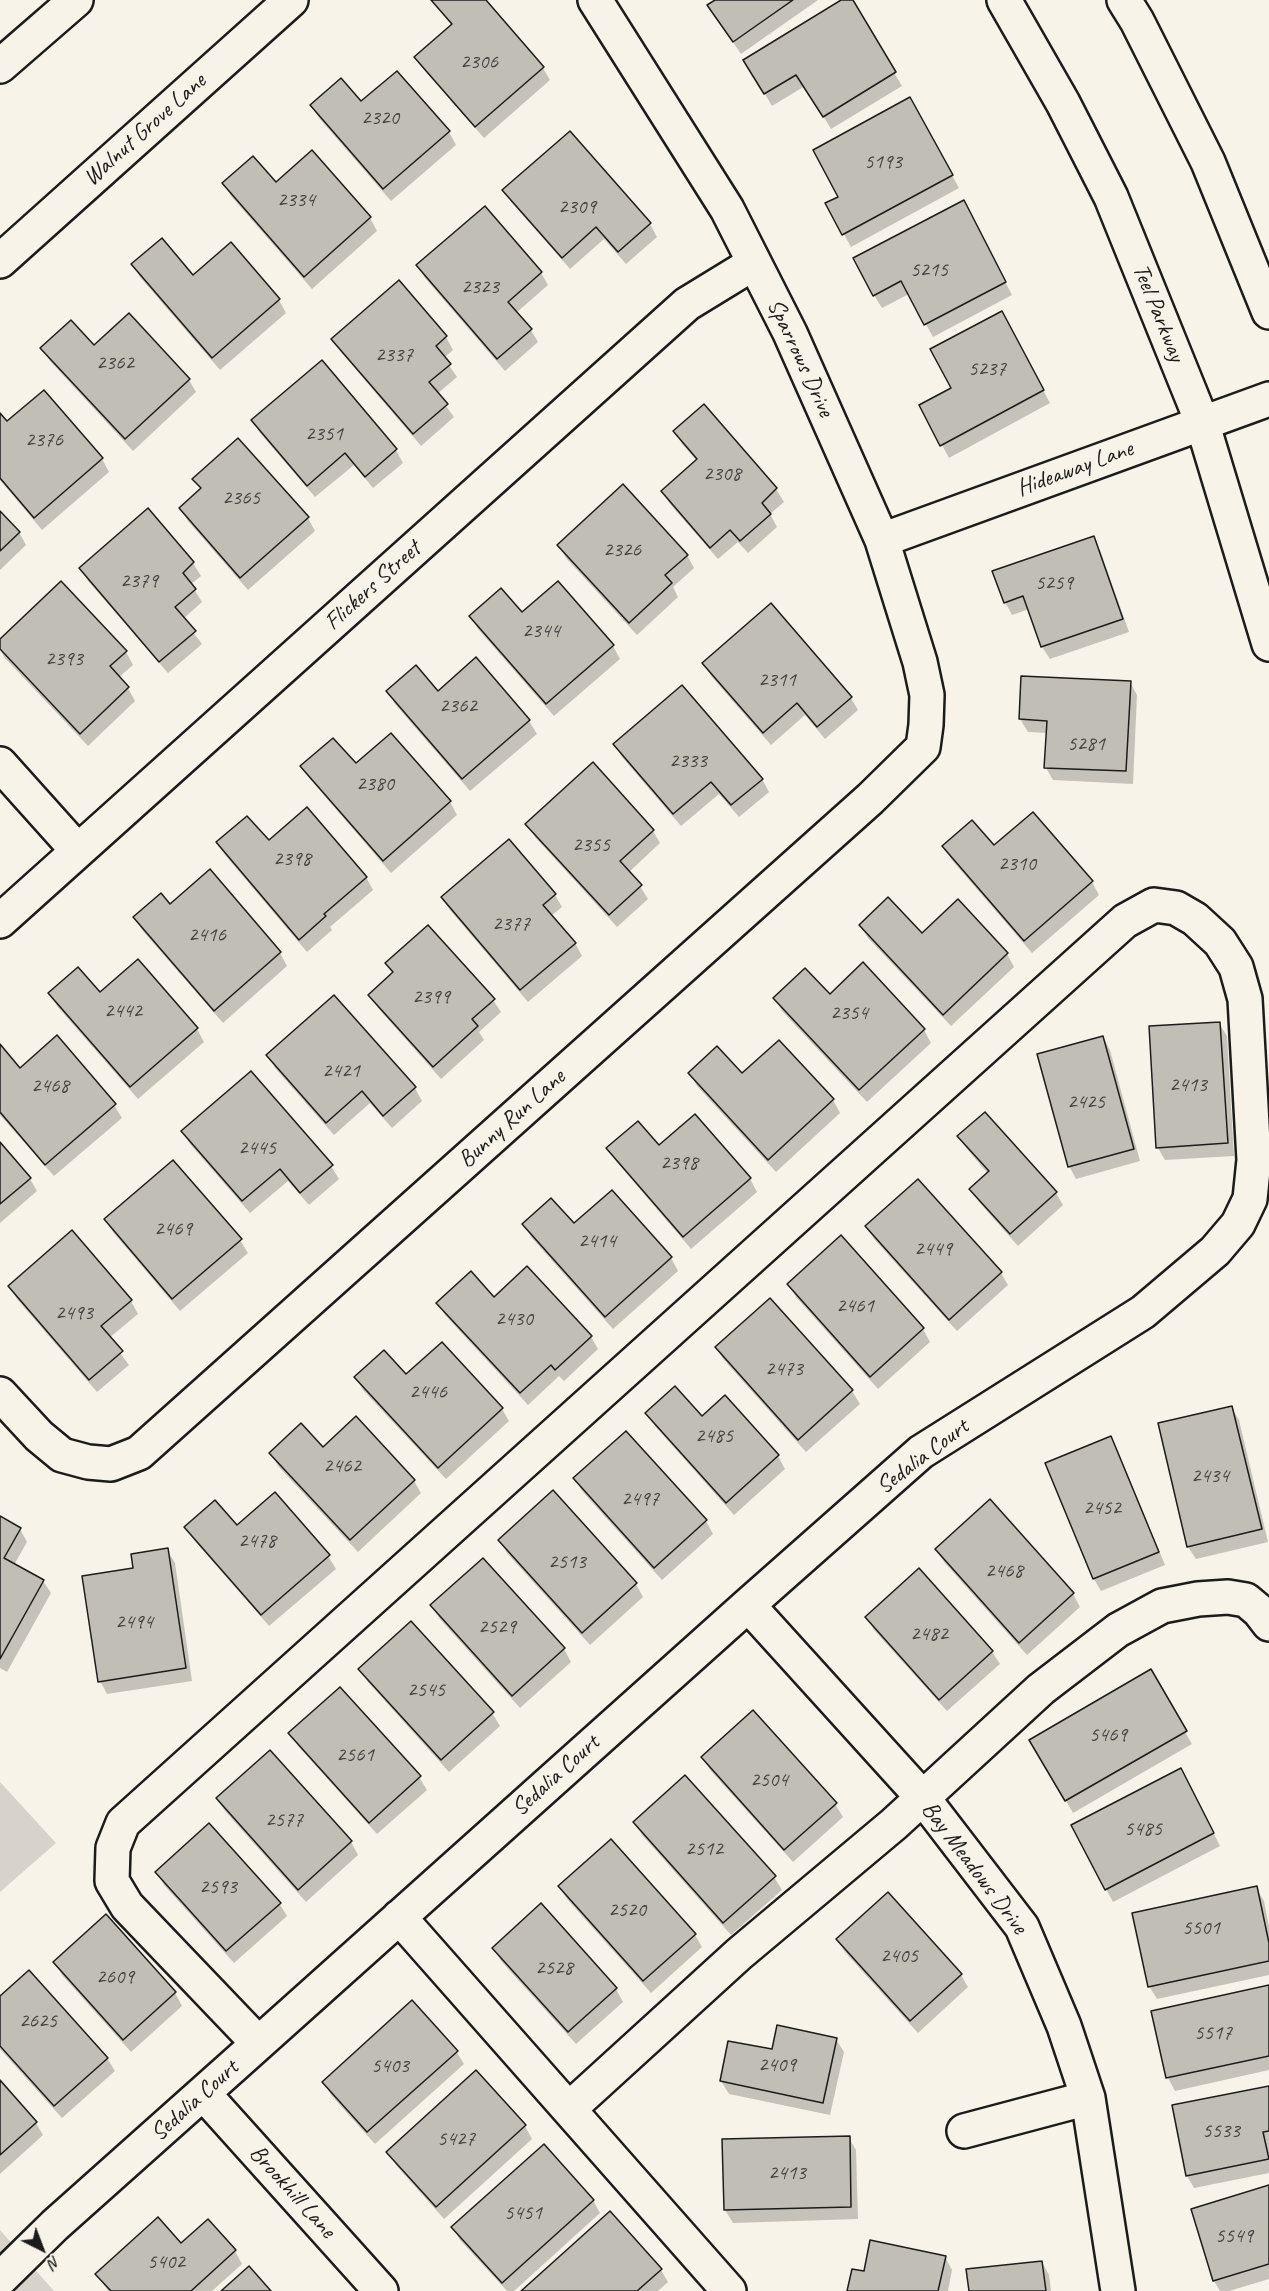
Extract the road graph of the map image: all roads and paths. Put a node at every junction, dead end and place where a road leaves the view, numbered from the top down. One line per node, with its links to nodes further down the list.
1 (76, 0): 6 (street)
2 (291, 0): 7 (street, Walnut Grove Lane)
3 (595, 0): 8 (street, Sparrows Drive)
4 (1004, 0): 11 (street, Teel Parkway)
5 (1124, 0): 9 (street)
6 (0, 66)
7 (0, 261)
8 (754, 263): 12 (street, Sparrows Drive); 16 (street, Flickers Street)
9 (1269, 312)
10 (1269, 399): 11 (street, Hideaway Lane)
11 (1202, 422): 12 (street, Hideaway Lane); 13 (street, Teel Parkway)
12 (882, 540): 14 (street, Sparrows Drive)
13 (1269, 644)
14 (923, 747): 18 (street, Bunny Run Lane)
15 (0, 764): 16 (street)
16 (78, 851): 17 (street, Flickers Street)
17 (0, 921)
18 (0, 1394)
19 (748, 1605): 21 (street, Bay Meadows Drive); 22 (street, Sedalia Court); 23 (street, Sedalia Court)
20 (1269, 1624): 21 (street)
21 (922, 1798): 25 (street, Bay Meadows Drive); 26 (street)
22 (399, 1917): 23 (street, Sedalia Court); 26 (street)
23 (258, 2043): 24 (street, Sedalia Court)
24 (203, 2092): 28 (street, Sedalia Court); 29 (street, Brookhill Lane)
25 (1088, 2098): 27 (street); 31 (street, Bay Meadows Drive)
26 (569, 2109): 30 (street)
27 (964, 2130)
28 (0, 2279)
29 (381, 2291)
30 (729, 2291)
31 (1118, 2291)

